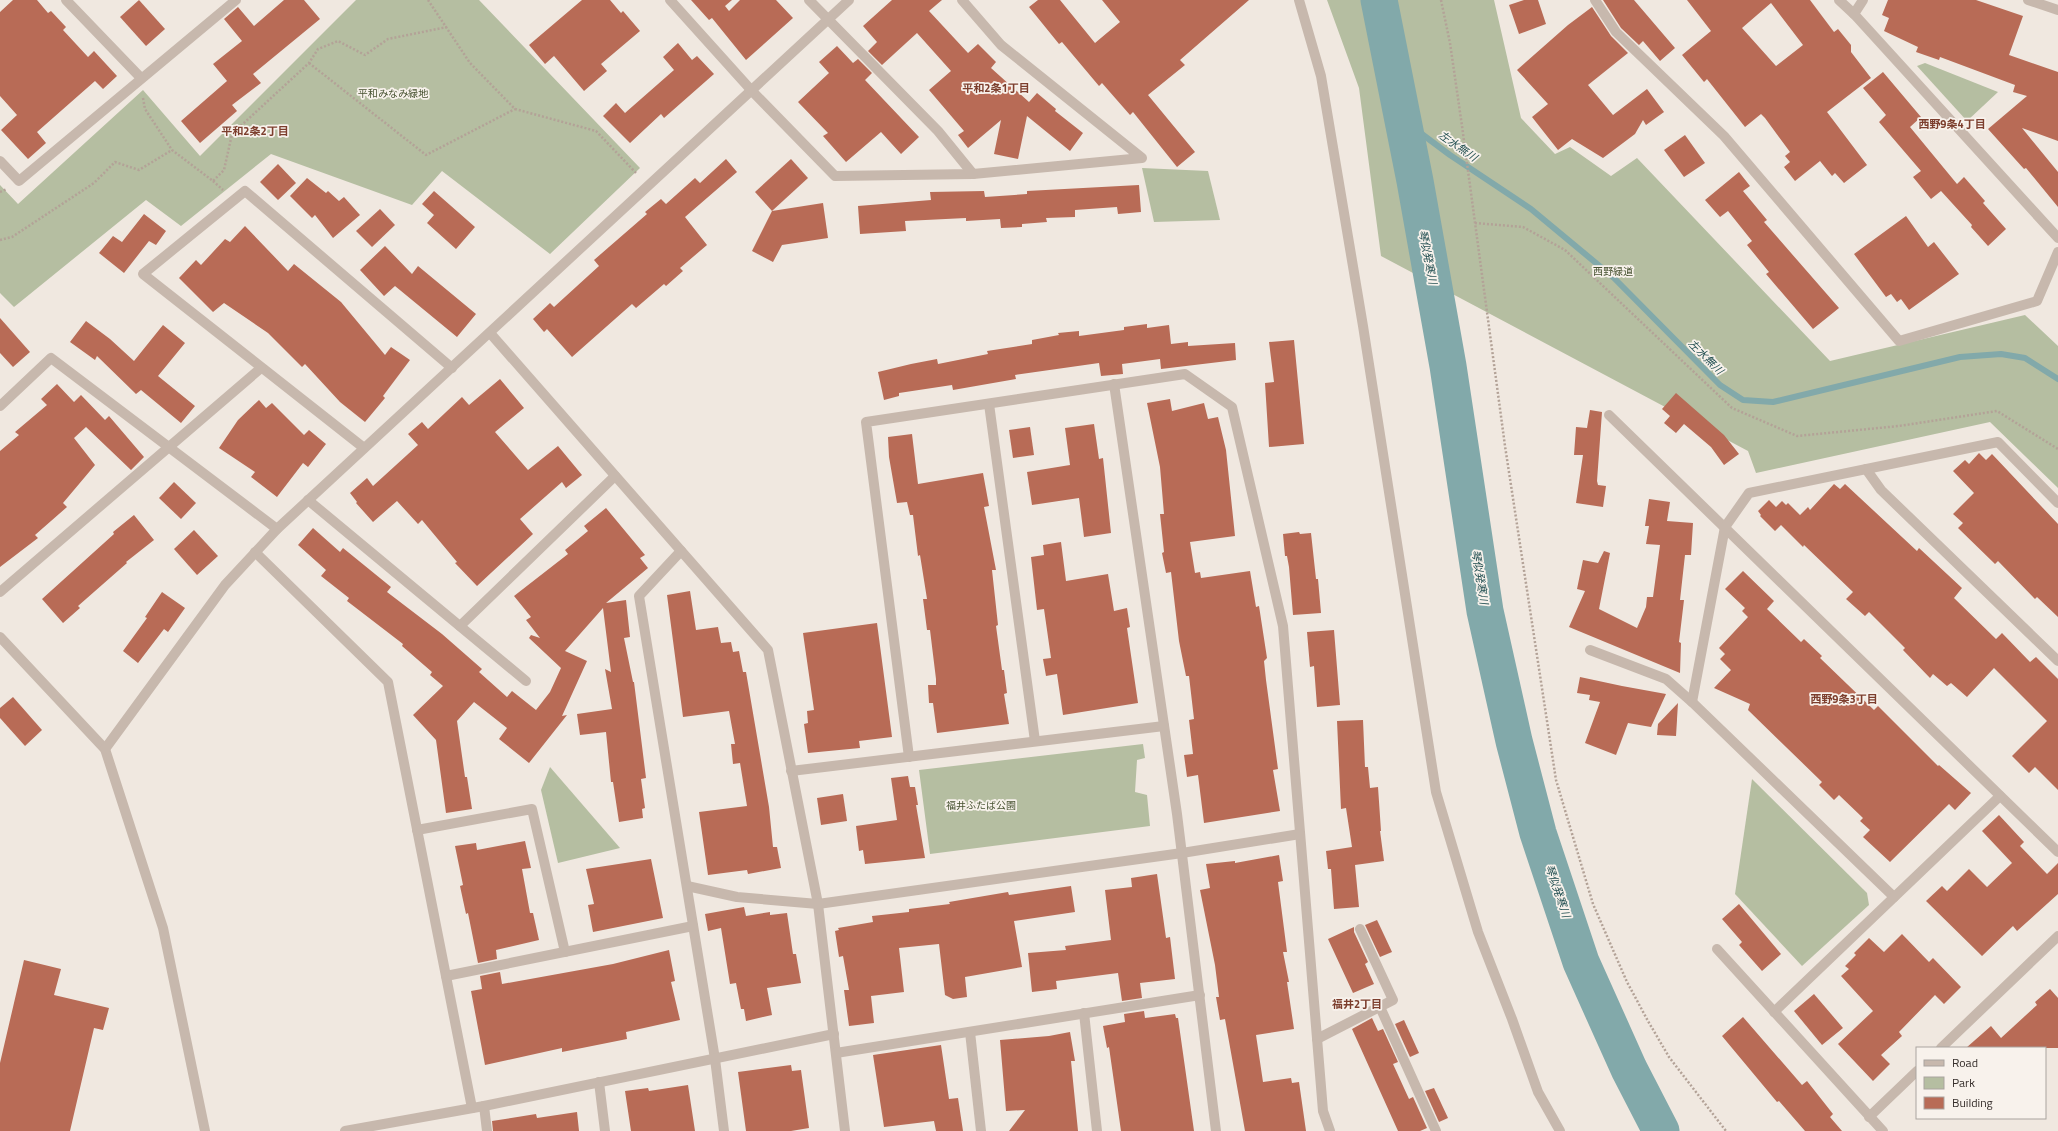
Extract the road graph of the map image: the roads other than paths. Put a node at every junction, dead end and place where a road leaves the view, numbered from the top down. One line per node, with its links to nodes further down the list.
1 (66, 0): 15 (street)
2 (236, 0): 15 (street)
3 (670, 0): 16 (street)
4 (810, 0): 14 (street)
5 (849, 0): 14 (street)
6 (962, 0): 18 (street)
7 (1299, 0): 91 (street)
8 (1595, 0): 20 (street)
9 (1839, 0): 13 (street)
10 (1863, 0): 13 (street)
11 (2028, 0): 12 (street)
12 (2058, 10)
13 (1854, 14): 19 (street)
14 (829, 19): 16 (street); 18 (street)
15 (141, 78): 17 (street)
16 (752, 90): 18 (street); 21 (street)
17 (0, 161)
18 (973, 174)
19 (2058, 238)
20 (2058, 252)
21 (490, 333): 23 (street); 31 (street)
22 (261, 368): 23 (street); 28 (street); 29 (street)
23 (452, 368): 29 (street)
24 (1114, 384): 26 (street); 45 (street); 52 (street)
25 (2, 399): 28 (street)
26 (989, 404): 46 (street); 48 (street)
27 (1609, 416): 34 (street)
28 (169, 447): 35 (street); 38 (street)
29 (364, 448): 32 (street)
30 (1866, 469): 33 (street); 34 (street); 42 (street)
31 (616, 476): 36 (street); 39 (street)
32 (308, 500): 35 (street); 39 (street)
33 (2058, 503)
34 (1726, 527): 44 (street); 50 (street)
35 (277, 528): 37 (street)
36 (681, 551): 49 (street); 55 (street)
37 (255, 552): 47 (street); 51 (street)
38 (0, 592)
39 (460, 626): 43 (street)
40 (0, 637): 47 (street)
41 (1590, 650): 44 (street)
42 (2058, 661)
43 (526, 681)
44 (1692, 702): 56 (street)
45 (1164, 726): 46 (street); 54 (street)
46 (1034, 741): 48 (street)
47 (105, 749): 80 (street)
48 (909, 757): 49 (street)
49 (792, 771): 57 (street)
50 (2000, 796): 53 (street); 56 (street)
51 (417, 830): 62 (street); 63 (street)
52 (1300, 834): 54 (street); 70 (street)
53 (2058, 852)
54 (1182, 853): 57 (street); 64 (street)
55 (687, 886): 57 (street); 58 (street)
56 (1894, 897): 66 (street)
57 (818, 904): 69 (street)
58 (693, 926): 62 (street); 73 (street)
59 (1360, 928): 65 (street)
60 (2058, 936): 71 (street)
61 (1717, 948): 66 (street)
62 (565, 952): 63 (street)
63 (446, 976): 77 (street)
64 (1200, 995): 67 (street); 88 (street)
65 (1380, 1007): 70 (street); 90 (street)
66 (1774, 1012): 78 (street)
67 (1084, 1014): 68 (street); 87 (street)
68 (970, 1032): 72 (street); 86 (street)
69 (834, 1034): 72 (street); 73 (street)
70 (1317, 1039): 89 (street)
71 (1942, 1047)
72 (836, 1053): 85 (street)
73 (715, 1059): 75 (street); 84 (street)
74 (1916, 1072): 78 (street)
75 (599, 1082): 76 (street); 83 (street)
76 (484, 1106): 77 (street); 82 (street)
77 (472, 1108): 79 (street)
78 (1869, 1117): 92 (street)
79 (360, 1130): 81 (street)
80 (205, 1131)
81 (345, 1131)
82 (487, 1131)
83 (605, 1131)
84 (724, 1131)
85 (846, 1131)
86 (981, 1131)
87 (1097, 1131)
88 (1216, 1131)
89 (1330, 1131)
90 (1436, 1131)
91 (1560, 1131)
92 (1883, 1131)

